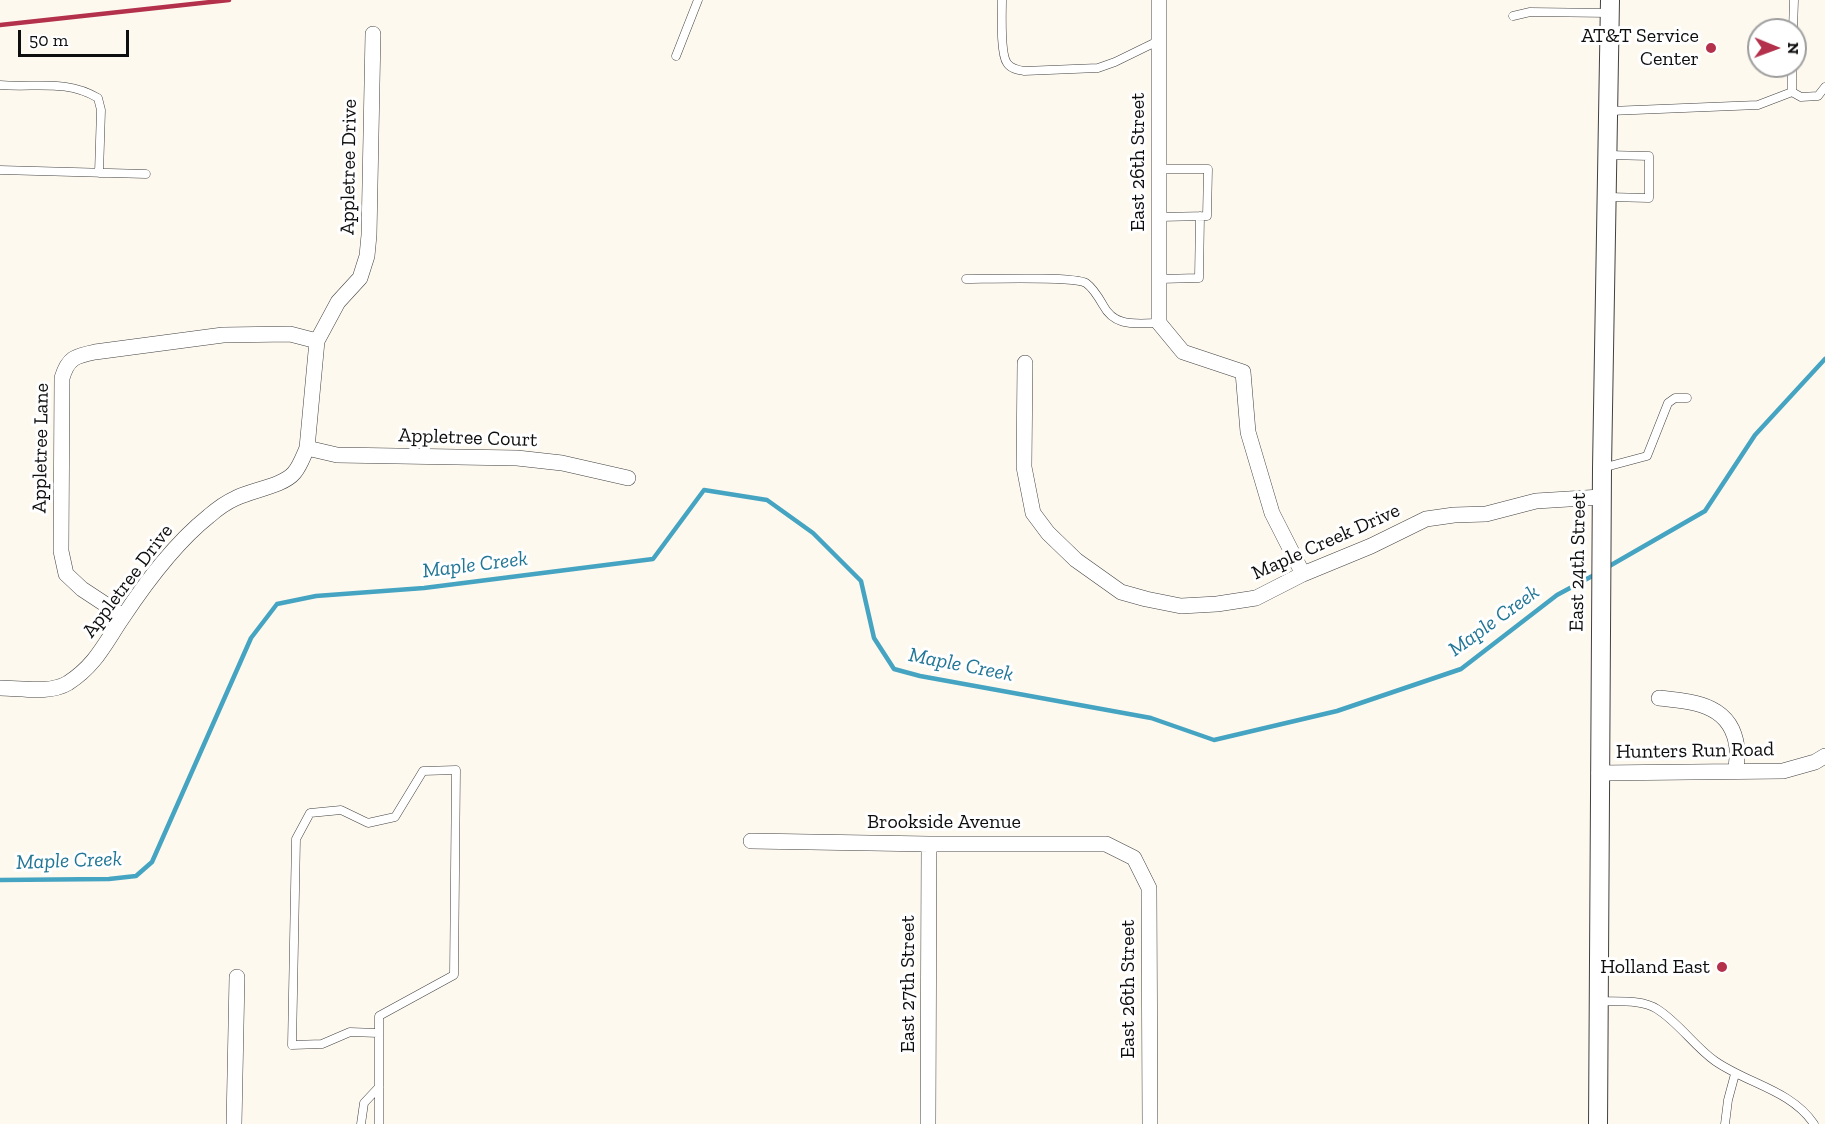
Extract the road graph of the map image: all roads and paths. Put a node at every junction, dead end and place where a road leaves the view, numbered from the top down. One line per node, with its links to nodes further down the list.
1 (698, 0): 10 (lane)
2 (1002, 0): 9 (lane)
3 (1159, 0): 9 (street, East 26th Street)
4 (1794, 0): 7 (lane)
5 (1610, 7): 6 (lane); 15 (street, East 24th Street)
6 (1513, 16)
7 (1793, 18)
8 (373, 34): 27 (street, Appletree Drive)
9 (1159, 41): 17 (street, East 26th Street)
10 (676, 56)
11 (1792, 78): 14 (lane)
12 (0, 85): 19 (lane)
13 (1825, 87): 14 (lane)
14 (1792, 92): 15 (lane)
15 (1608, 111): 16 (street, East 24th Street)
16 (1607, 155): 21 (street, East 24th Street); 21 (lane)
17 (1159, 169): 22 (lane); 23 (street, East 26th Street)
18 (0, 170): 19 (lane)
19 (99, 173): 20 (lane)
20 (146, 174)
21 (1606, 197): 31 (street, East 24th Street)
22 (1200, 216): 23 (lane); 25 (lane)
23 (1159, 217): 25 (street, East 26th Street)
24 (966, 279): 26 (lane)
25 (1159, 279): 26 (street, East 26th Street)
26 (1159, 323): 34 (street)
27 (317, 341): 30 (street, Appletree Drive); 35 (street, Appletree Lane)
28 (1025, 363): 34 (street, Maple Creek Drive)
29 (1687, 398): 31 (lane)
30 (307, 448): 32 (street, Appletree Court); 35 (street, Appletree Drive)
31 (1602, 468): 33 (street, East 24th Street)
32 (628, 478)
33 (1602, 497): 34 (street, Maple Creek Drive); 40 (street, East 24th Street)
34 (1303, 574)
35 (123, 616): 36 (street, Appletree Drive)
36 (0, 688)
37 (1659, 698): 39 (street)
38 (1825, 756): 39 (street, Hunters Run Road)
39 (1736, 771): 40 (street, Hunters Run Road)
40 (1599, 773): 45 (street, East 24th Street)
41 (751, 841): 42 (street, Brookside Avenue)
42 (929, 844): 43 (street, Brookside Avenue); 52 (street, East 27th Street)
43 (1134, 858): 53 (street, East 26th Street)
44 (237, 977): 49 (street)
45 (1597, 1001): 47 (lane); 54 (street, East 24th Street)
46 (378, 1033): 46 (lane); 48 (lane)
47 (1735, 1074): 55 (lane); 56 (lane)
48 (379, 1087): 50 (lane); 51 (lane)
49 (234, 1124)
50 (361, 1124)
51 (380, 1124)
52 (928, 1124)
53 (1150, 1124)
54 (1598, 1124)
55 (1725, 1124)
56 (1814, 1124)

